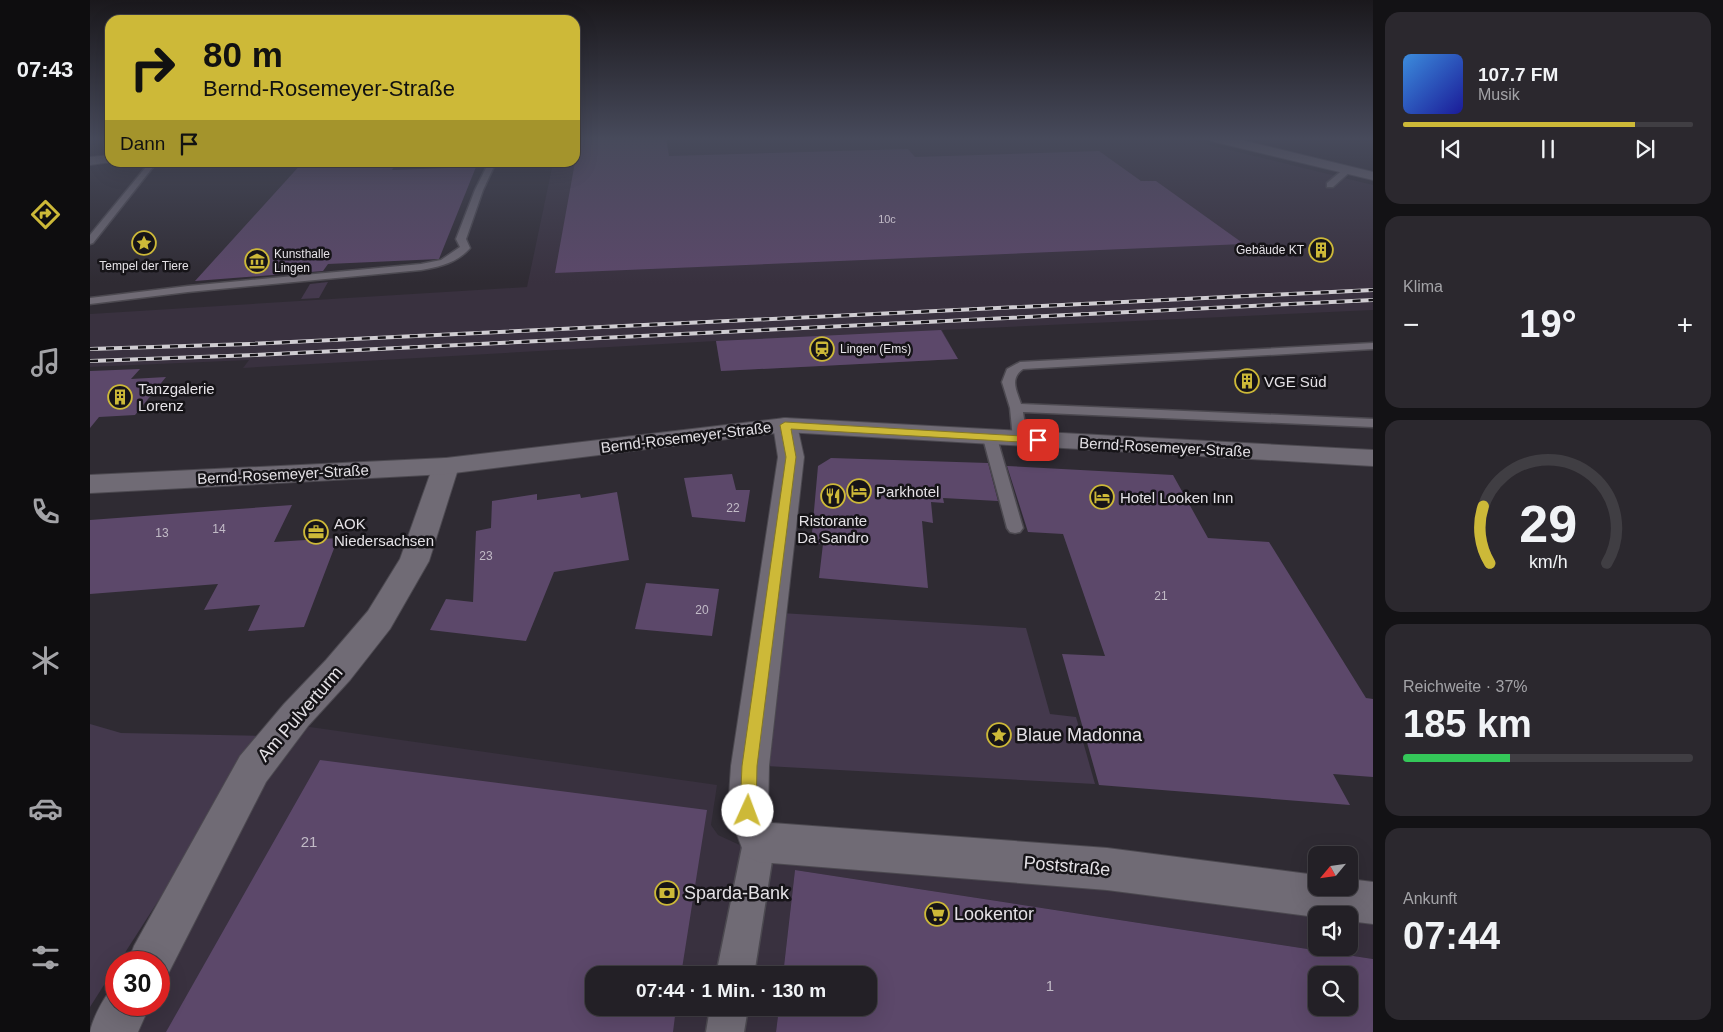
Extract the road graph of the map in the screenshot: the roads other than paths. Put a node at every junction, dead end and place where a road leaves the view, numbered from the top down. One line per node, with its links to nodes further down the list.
1 (134, 186): 3 (lane)
2 (482, 186): 4 (lane)
3 (90, 241)
4 (90, 301)
5 (1373, 346): 6 (lane)
6 (1016, 408): 7 (lane); 10 (lane)
7 (1373, 423)
8 (785, 425): 9 (street, Bernd-Rosemeyer-Straße); 12 (street, Bernd-Rosemeyer-Straße); 15 (street)
9 (990, 438): 10 (street, Bernd-Rosemeyer-Straße); 14 (lane)
10 (1020, 439): 11 (street, Bernd-Rosemeyer-Straße)
11 (1373, 458)
12 (446, 466): 13 (street, Bernd-Rosemeyer-Straße); 17 (street, Am Pulverturm)
13 (90, 484)
14 (1015, 528)
15 (759, 842): 16 (street, Poststraße); 18 (street)
16 (1373, 903)
17 (156, 951)
18 (737, 966)
19 (121, 1016): 21 (street)
20 (728, 1016): 22 (street)
21 (113, 1032)
22 (725, 1032)

